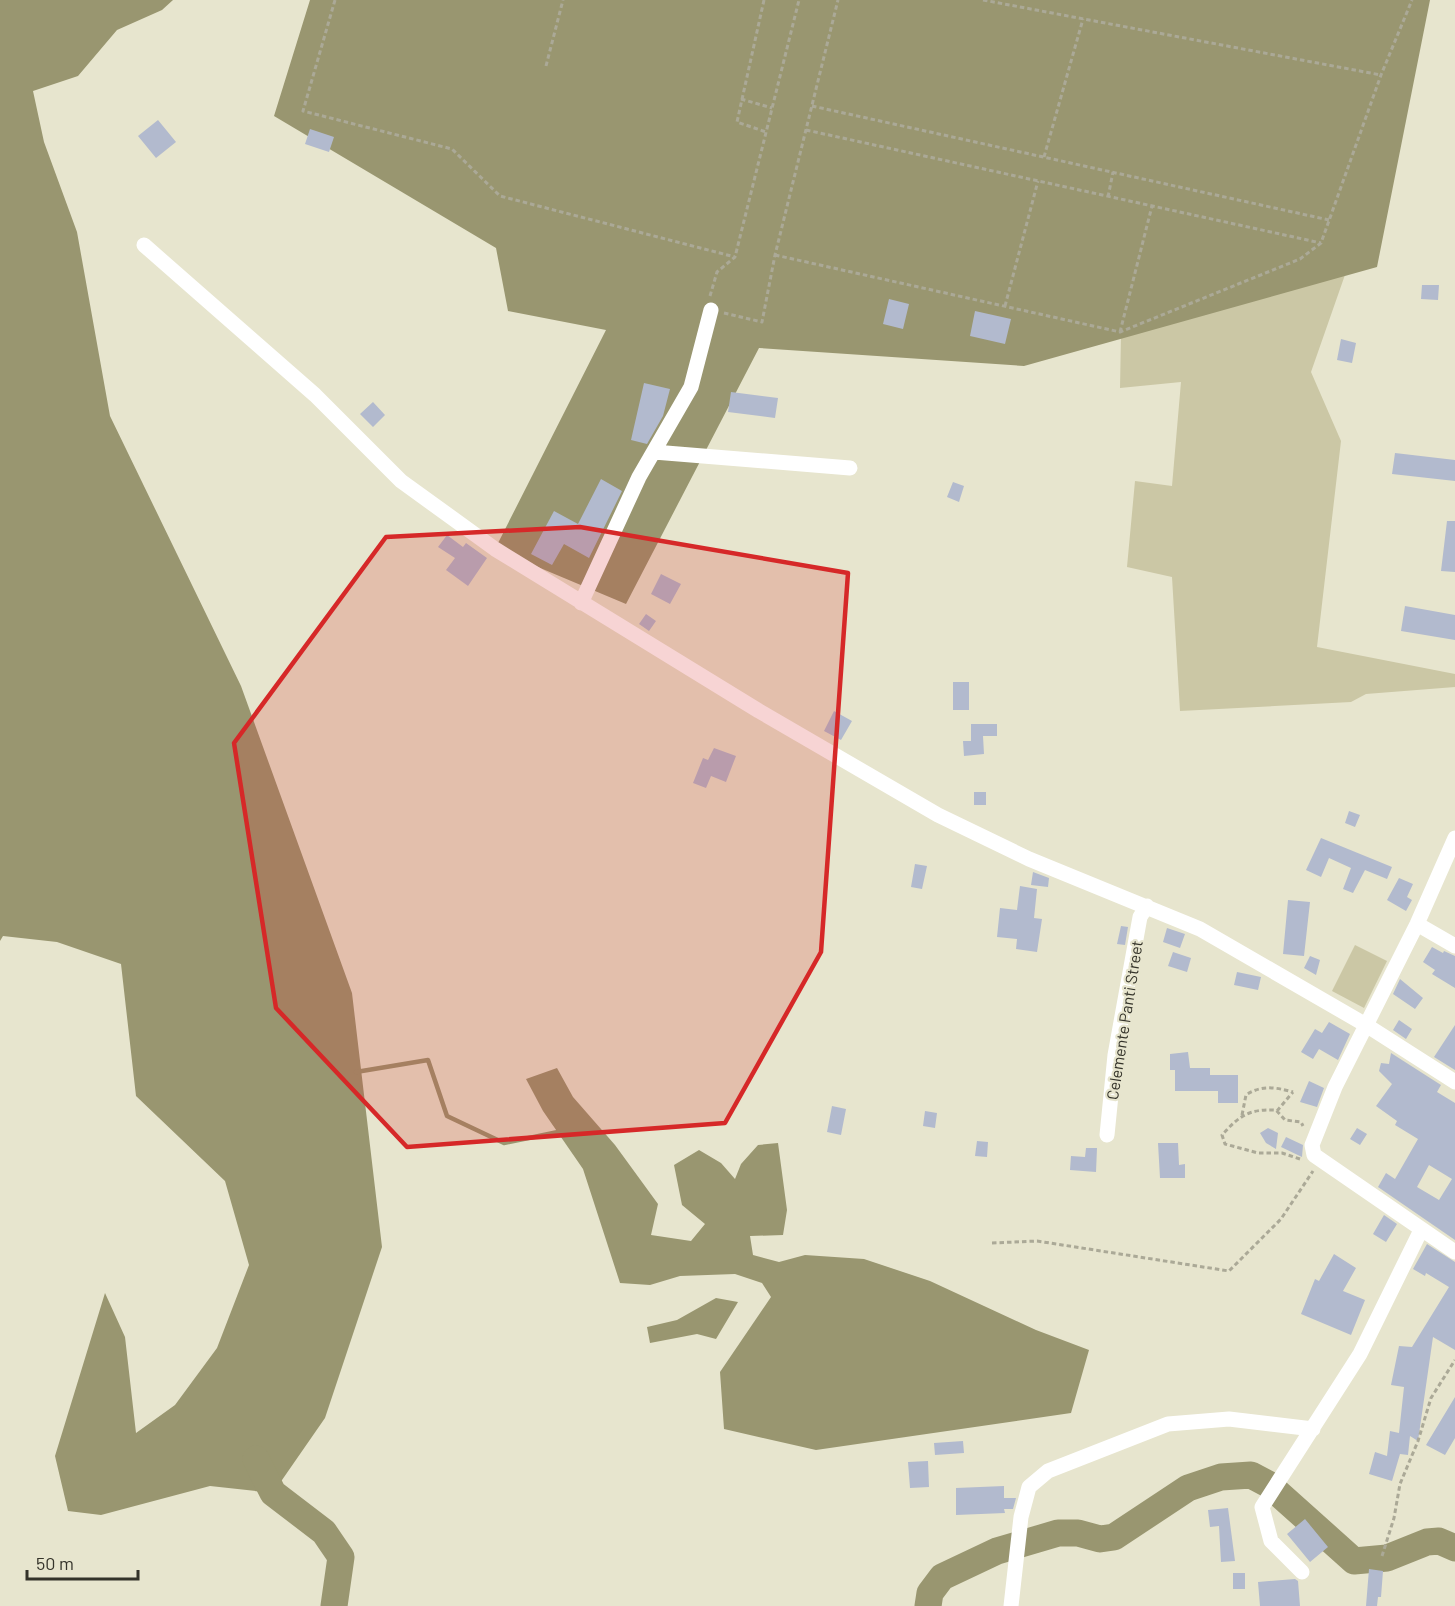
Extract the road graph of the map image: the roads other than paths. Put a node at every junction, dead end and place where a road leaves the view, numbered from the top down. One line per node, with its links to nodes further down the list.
1 (144, 245): 5 (street)
2 (711, 310): 3 (street)
3 (654, 452): 4 (street); 5 (street)
4 (849, 468)
5 (581, 603): 7 (street)
6 (1455, 838): 8 (street)
7 (1146, 906): 10 (street); 12 (street, Celemente Panti Street)
8 (1417, 924): 9 (street); 10 (street)
9 (1455, 946)
10 (1366, 1025): 11 (street); 13 (street)
11 (1455, 1082)
12 (1107, 1135)
13 (1421, 1230): 14 (street); 15 (street)
14 (1455, 1252)
15 (1313, 1429): 16 (street); 17 (street)
16 (1302, 1572)
17 (1011, 1606)

